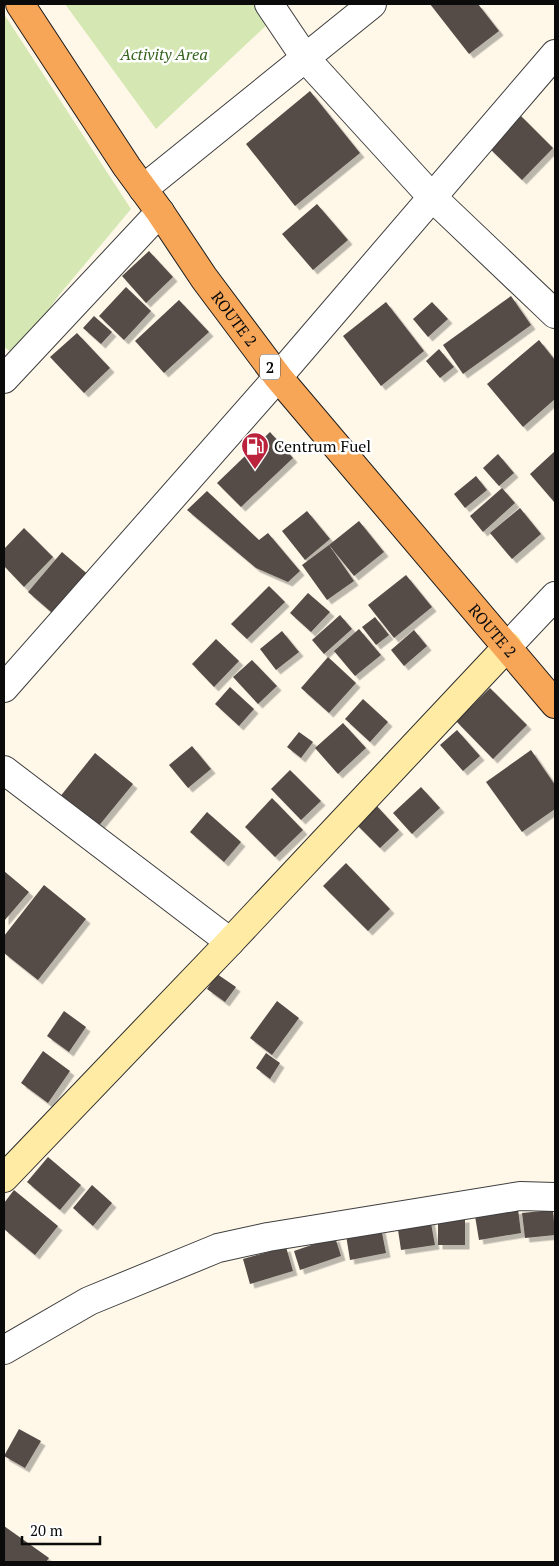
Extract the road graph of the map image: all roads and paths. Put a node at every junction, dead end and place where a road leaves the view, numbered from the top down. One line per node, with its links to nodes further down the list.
1 (20, 4): 6 (highway, ROUTE 2 / 2)
2 (269, 4): 5 (street)
3 (372, 4): 5 (street)
4 (555, 54): 7 (street)
5 (306, 59): 6 (street); 7 (street)
6 (143, 189): 8 (highway, ROUTE 2 / 2)
7 (431, 196): 9 (street); 10 (street)
8 (160, 212): 10 (highway, ROUTE 2 / 2); 11 (street)
9 (555, 314)
10 (278, 377): 13 (highway, ROUTE 2 / 2); 14 (street)
11 (4, 380)
12 (555, 596): 13 (street)
13 (508, 646): 15 (highway, ROUTE 2 / 2); 17 (main road)
14 (4, 688)
15 (555, 704)
16 (4, 770): 17 (street)
17 (230, 942): 18 (main road)
18 (4, 1178)
19 (555, 1196): 20 (street)
20 (4, 1350)

